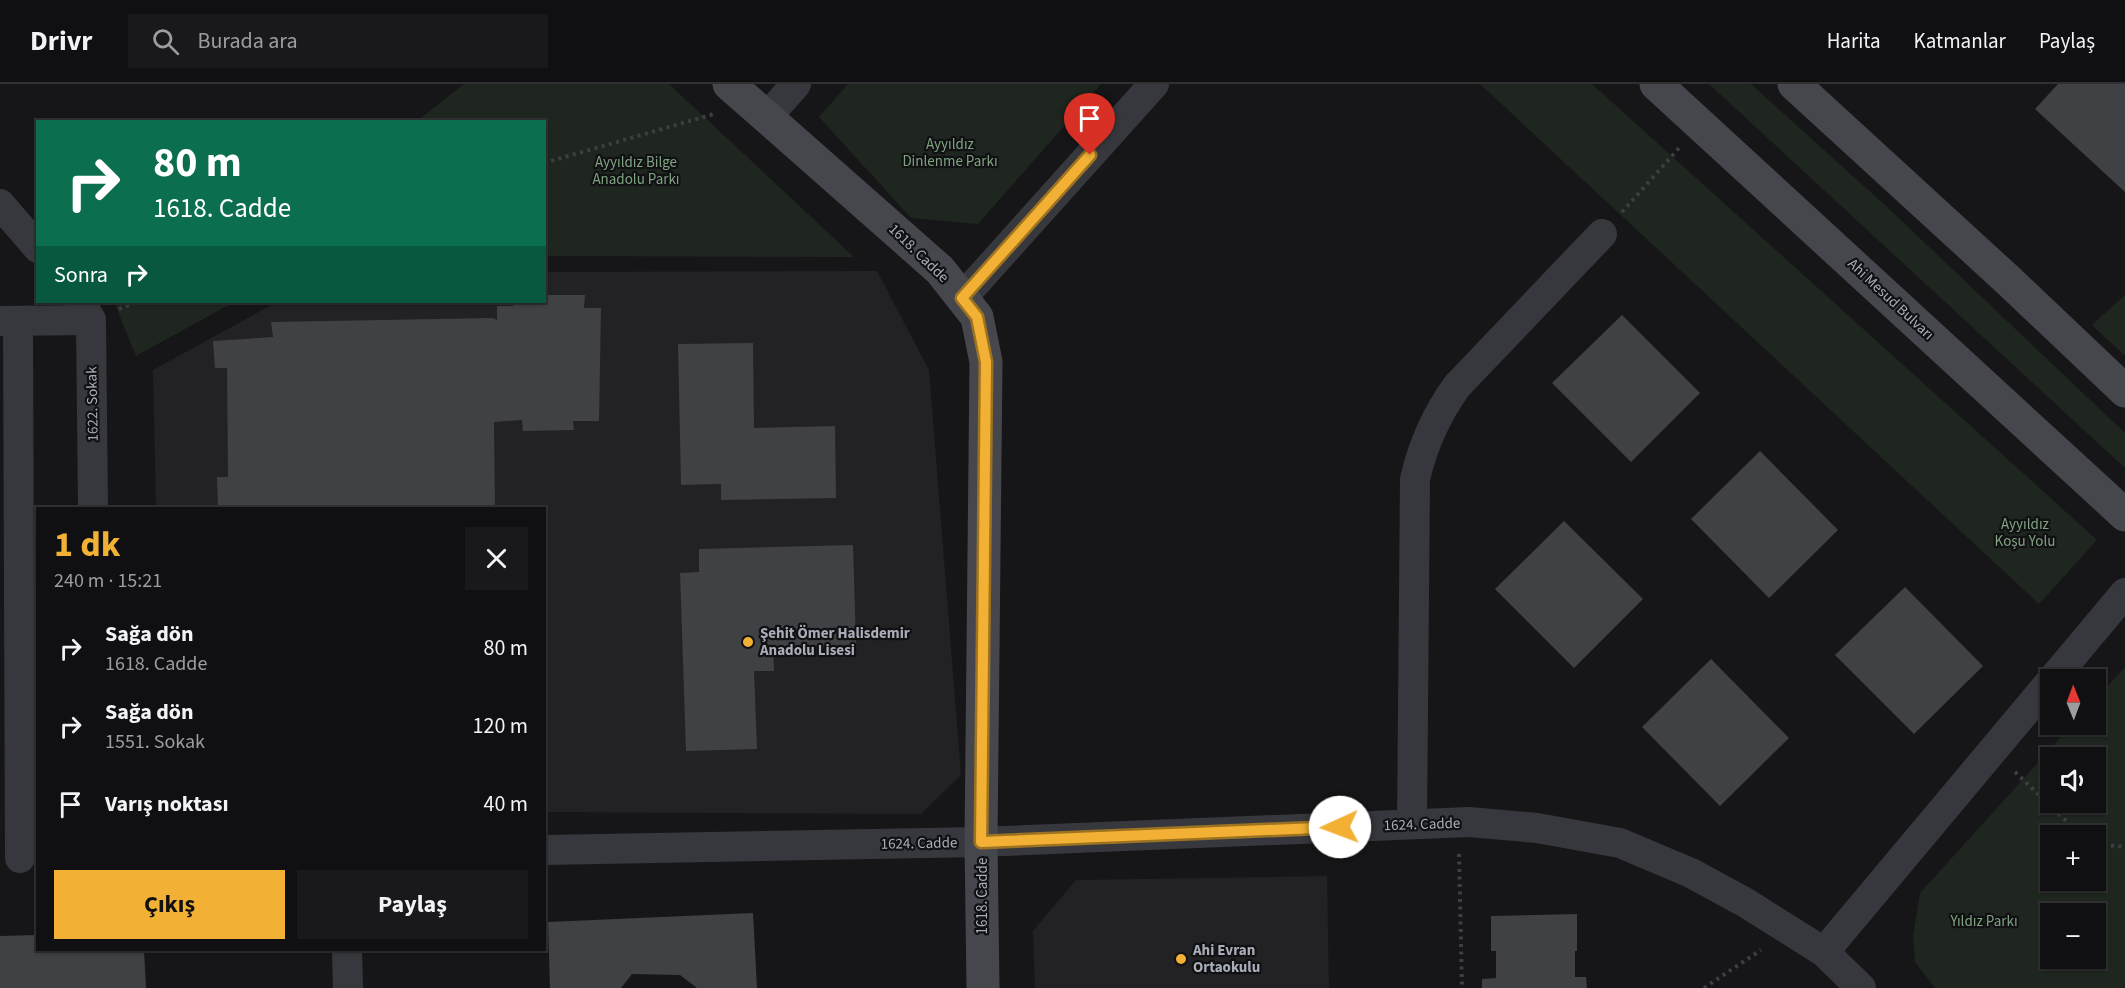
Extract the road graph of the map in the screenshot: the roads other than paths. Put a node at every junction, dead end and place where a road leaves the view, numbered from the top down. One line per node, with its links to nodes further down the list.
1 (796, 84): 5 (street)
2 (1154, 84): 9 (street)
3 (1656, 84): 14 (main road, Ahi Mesud Bulvarı)
4 (1794, 84): 12 (main road)
5 (749, 102): 9 (main road, 1618. Cadde)
6 (0, 204): 8 (street)
7 (1602, 234): 18 (street)
8 (36, 246)
9 (962, 298): 19 (main road, 1618. Cadde)
10 (86, 311): 11 (street); 13 (street, 1622. Sokak)
11 (9, 321): 21 (street)
12 (2125, 391)
13 (93, 507)
14 (2125, 515)
15 (2125, 593): 16 (street)
16 (2061, 669)
17 (2040, 694): 23 (street)
18 (1412, 824): 19 (street, 1624. Cadde); 23 (street, 1624. Cadde)
19 (981, 842): 20 (street, 1624. Cadde); 25 (main road, 1618. Cadde)
20 (546, 850)
21 (19, 858)
22 (347, 951): 24 (street)
23 (1824, 952): 26 (street, 1624. Cadde)
24 (348, 988)
25 (982, 988)
26 (1861, 988)

